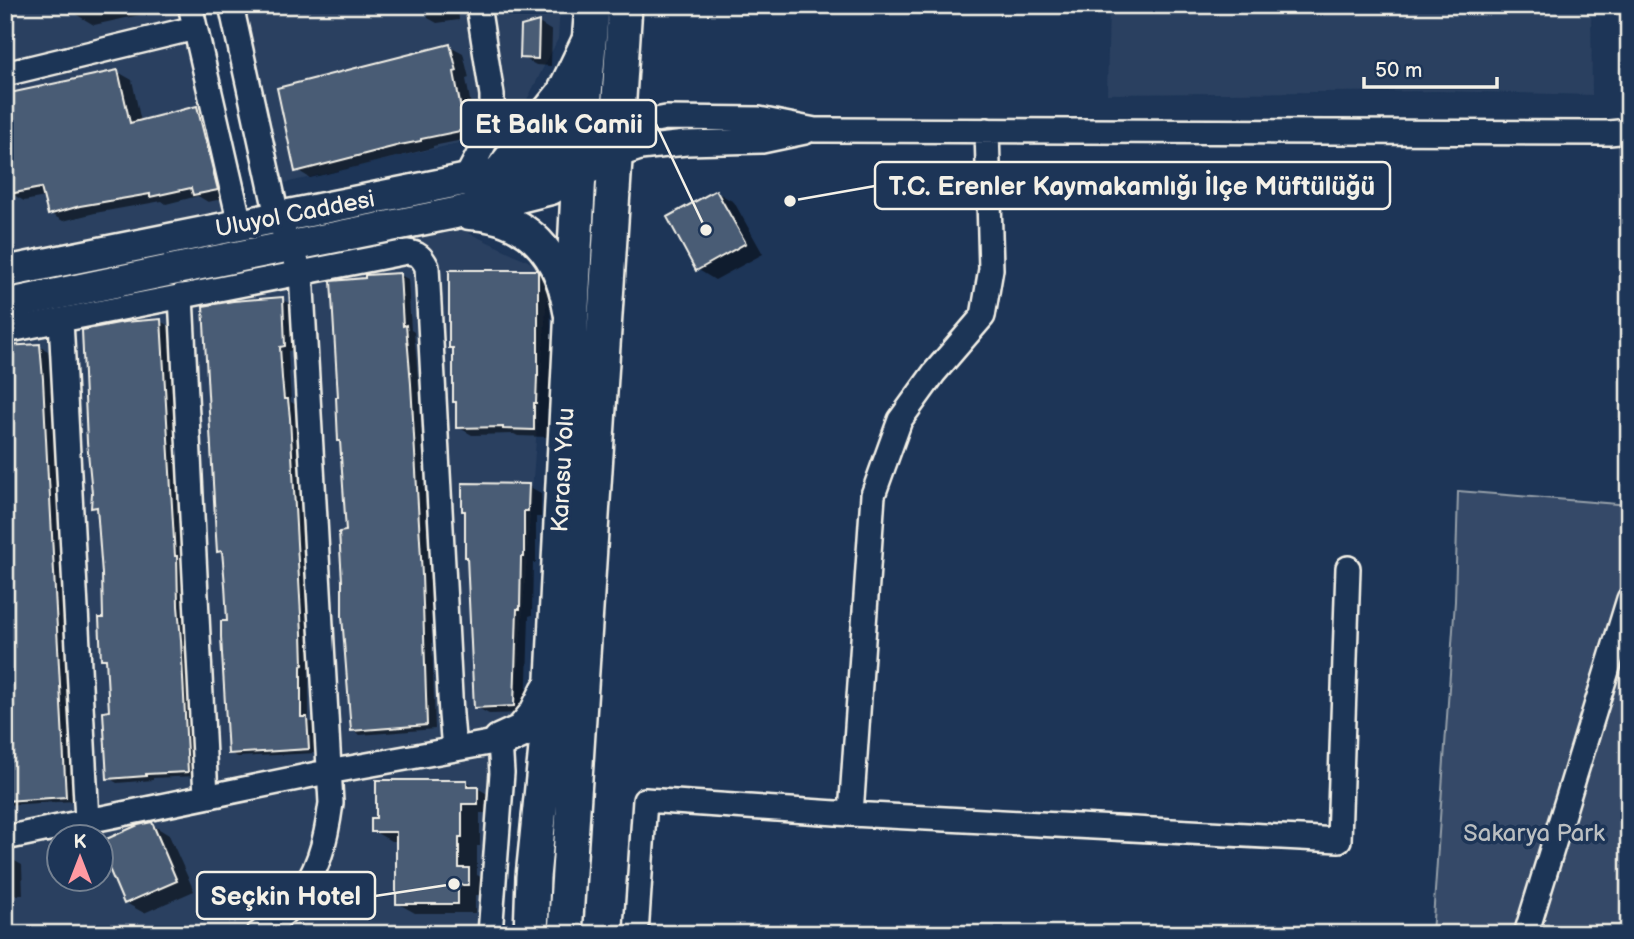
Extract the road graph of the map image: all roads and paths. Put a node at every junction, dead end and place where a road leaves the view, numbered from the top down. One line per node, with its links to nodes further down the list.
1 (190, 5): 6 (street)
2 (231, 5): 16 (street)
3 (478, 5): 13 (street)
4 (625, 5): 10 (highway, Karasu Yolu)
5 (591, 19): 11 (highway, Karasu Yolu); 12 (main road)
6 (195, 28): 7 (street); 15 (street)
7 (5, 74)
8 (987, 130): 9 (street); 10 (street); 30 (street)
9 (1622, 133)
10 (617, 143): 11 (main road); 36 (highway, Karasu Yolu)
11 (581, 159): 12 (main road, Uluyol Caddesi); 14 (main road, Uluyol Caddesi); 21 (highway, Karasu Yolu)
12 (498, 173): 13 (main road, Uluyol Caddesi)
13 (465, 180): 16 (main road, Uluyol Caddesi)
14 (455, 213): 16 (main road, Uluyol Caddesi); 21 (main road)
15 (240, 224): 16 (main road, Uluyol Caddesi); 17 (main road, Uluyol Caddesi)
16 (289, 241): 18 (street); 19 (main road, Uluyol Caddesi); 27 (street); 28 (street)
17 (5, 272)
18 (181, 296): 20 (street); 29 (street)
19 (5, 305)
20 (61, 320): 22 (street); 31 (street)
21 (572, 327): 25 (highway, Karasu Yolu)
22 (5, 331)
23 (1348, 568): 30 (street)
24 (1629, 599): 38 (street)
25 (553, 678): 26 (highway); 35 (highway, Karasu Yolu)
26 (500, 741): 27 (street); 34 (street)
27 (454, 749): 28 (street)
28 (330, 771): 29 (street); 33 (street)
29 (206, 796): 31 (street)
30 (851, 814): 37 (street)
31 (87, 821): 32 (street)
32 (5, 838)
33 (258, 934)
34 (490, 934)
35 (531, 934)
36 (565, 934)
37 (636, 934)
38 (1526, 934)

